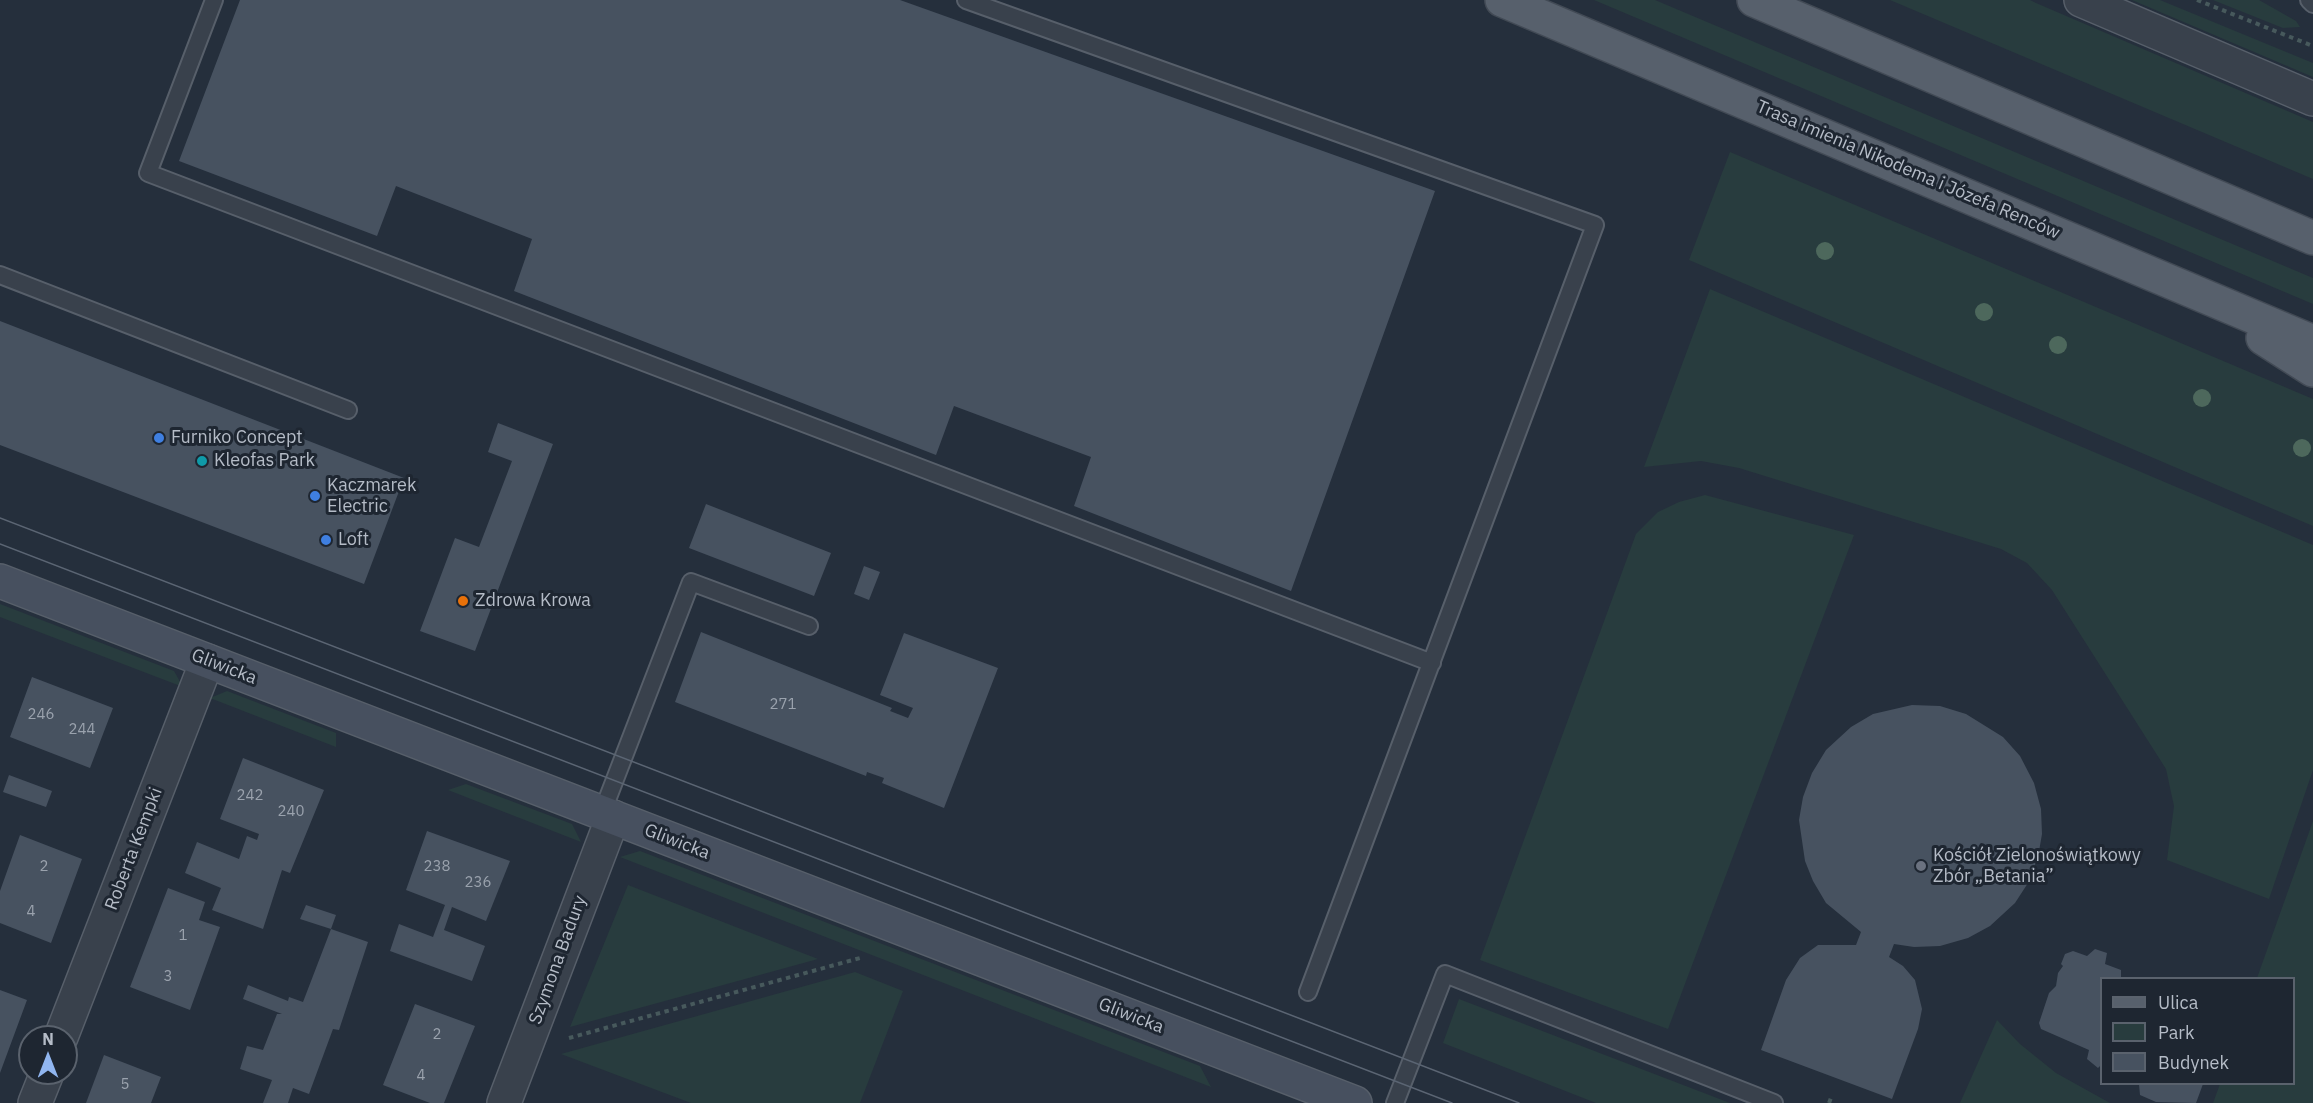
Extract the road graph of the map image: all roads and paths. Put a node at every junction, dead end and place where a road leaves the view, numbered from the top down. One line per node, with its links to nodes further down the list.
1 (214, 0): 20 (lane)
2 (966, 0): 20 (lane)
3 (1502, 0): 13 (main road, Trasa imienia Nikodema i Józefa Renców)
4 (1754, 0): 11 (main road)
5 (2080, 0): 10 (street)
6 (2197, 0): 9 (path)
7 (2309, 0): 8 (lane)
8 (2313, 4)
9 (2313, 46)
10 (2313, 99)
11 (2313, 238)
12 (0, 275): 16 (lane)
13 (2183, 287): 14 (main road, Trasa imienia Nikodema i Józefa Renców); 15 (main road)
14 (2313, 342)
15 (2313, 370)
16 (348, 410)
17 (0, 581): 19 (street, Gliwicka)
18 (809, 626): 21 (lane)
19 (207, 661): 21 (street, Gliwicka); 24 (street, Roberta Kempki)
20 (1432, 663): 23 (lane)
21 (607, 815): 25 (street, Szymona Badury); 29 (street, Gliwicka)
22 (860, 957): 25 (path)
23 (1308, 992)
24 (66, 1025)
25 (525, 1050): 28 (street, Szymona Badury)
26 (42, 1085): 27 (street)
27 (35, 1103)
28 (504, 1103)
29 (1355, 1103)
30 (1395, 1103): 31 (lane)
31 (1774, 1103)

